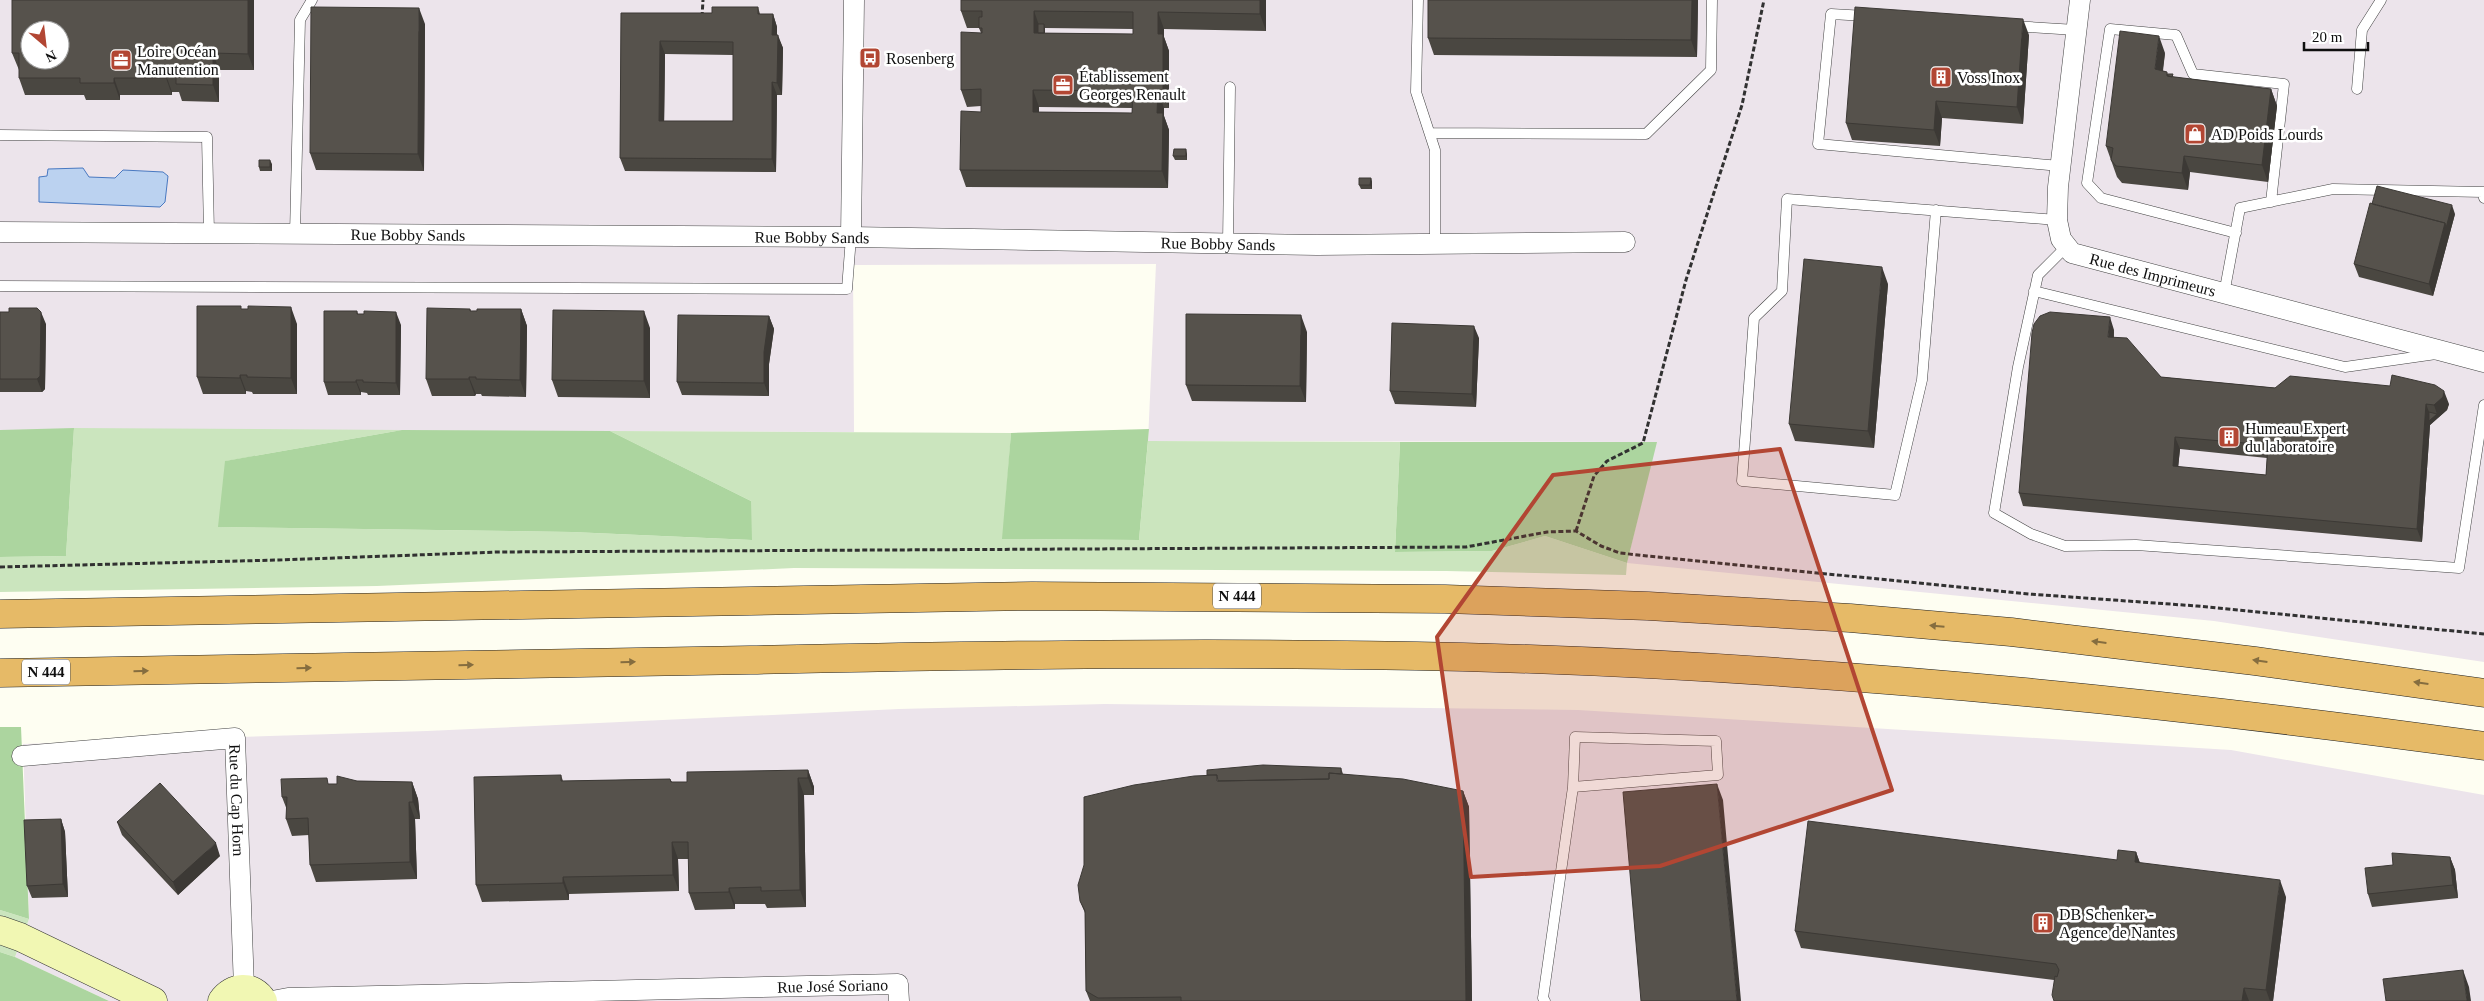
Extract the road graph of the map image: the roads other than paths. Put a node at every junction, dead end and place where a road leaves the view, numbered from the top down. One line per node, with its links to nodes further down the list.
1 (312, 0): 21 (lane)
2 (854, 0): 23 (street)
3 (1418, 0): 12 (lane)
4 (1712, 0): 12 (lane)
5 (2080, 0): 9 (street)
6 (2381, 0): 11 (lane)
7 (1879, 17): 14 (lane)
8 (2003, 25): 9 (lane)
9 (2076, 30): 14 (street)
10 (1230, 87): 25 (lane)
11 (2357, 89)
12 (1430, 133): 26 (lane)
13 (0, 135): 20 (lane)
14 (2060, 166): 18 (street)
15 (2484, 198): 16 (lane)
16 (2271, 202): 22 (lane); 22 (lane)
17 (1936, 210): 17 (lane); 18 (lane)
18 (2057, 220): 27 (street)
19 (0, 232): 20 (street, Rue Bobby Sands)
20 (209, 233): 21 (street, Rue Bobby Sands)
21 (295, 234): 23 (street, Rue Bobby Sands)
22 (2236, 234): 30 (lane)
23 (851, 238): 25 (street, Rue Bobby Sands); 28 (lane)
24 (1625, 242): 26 (street, Rue Bobby Sands)
25 (1228, 243): 26 (street, Rue Bobby Sands)
26 (1435, 244)
27 (2066, 246): 29 (lane); 30 (street, Rue des Imprimeurs)
28 (0, 286)
29 (2034, 292): 31 (lane); 33 (lane)
30 (2224, 294): 31 (street, Rue des Imprimeurs)
31 (2448, 353): 32 (street, Rue des Imprimeurs)
32 (2484, 362)
33 (2484, 405)
34 (0, 614): 36 (highway, N 444, one-way to 34)
35 (0, 673): 37 (highway, N 444, one-way to 37)
36 (2484, 693)
37 (2484, 746)
38 (22, 756): 41 (street, Rue du Cap Horn)
39 (1573, 787): 39 (lane); 45 (lane)
40 (0, 930): 42 (street)
41 (243, 997)
42 (153, 1001)
43 (272, 1001): 44 (street, Rue José Soriano)
44 (898, 1001)
45 (1545, 1001)

